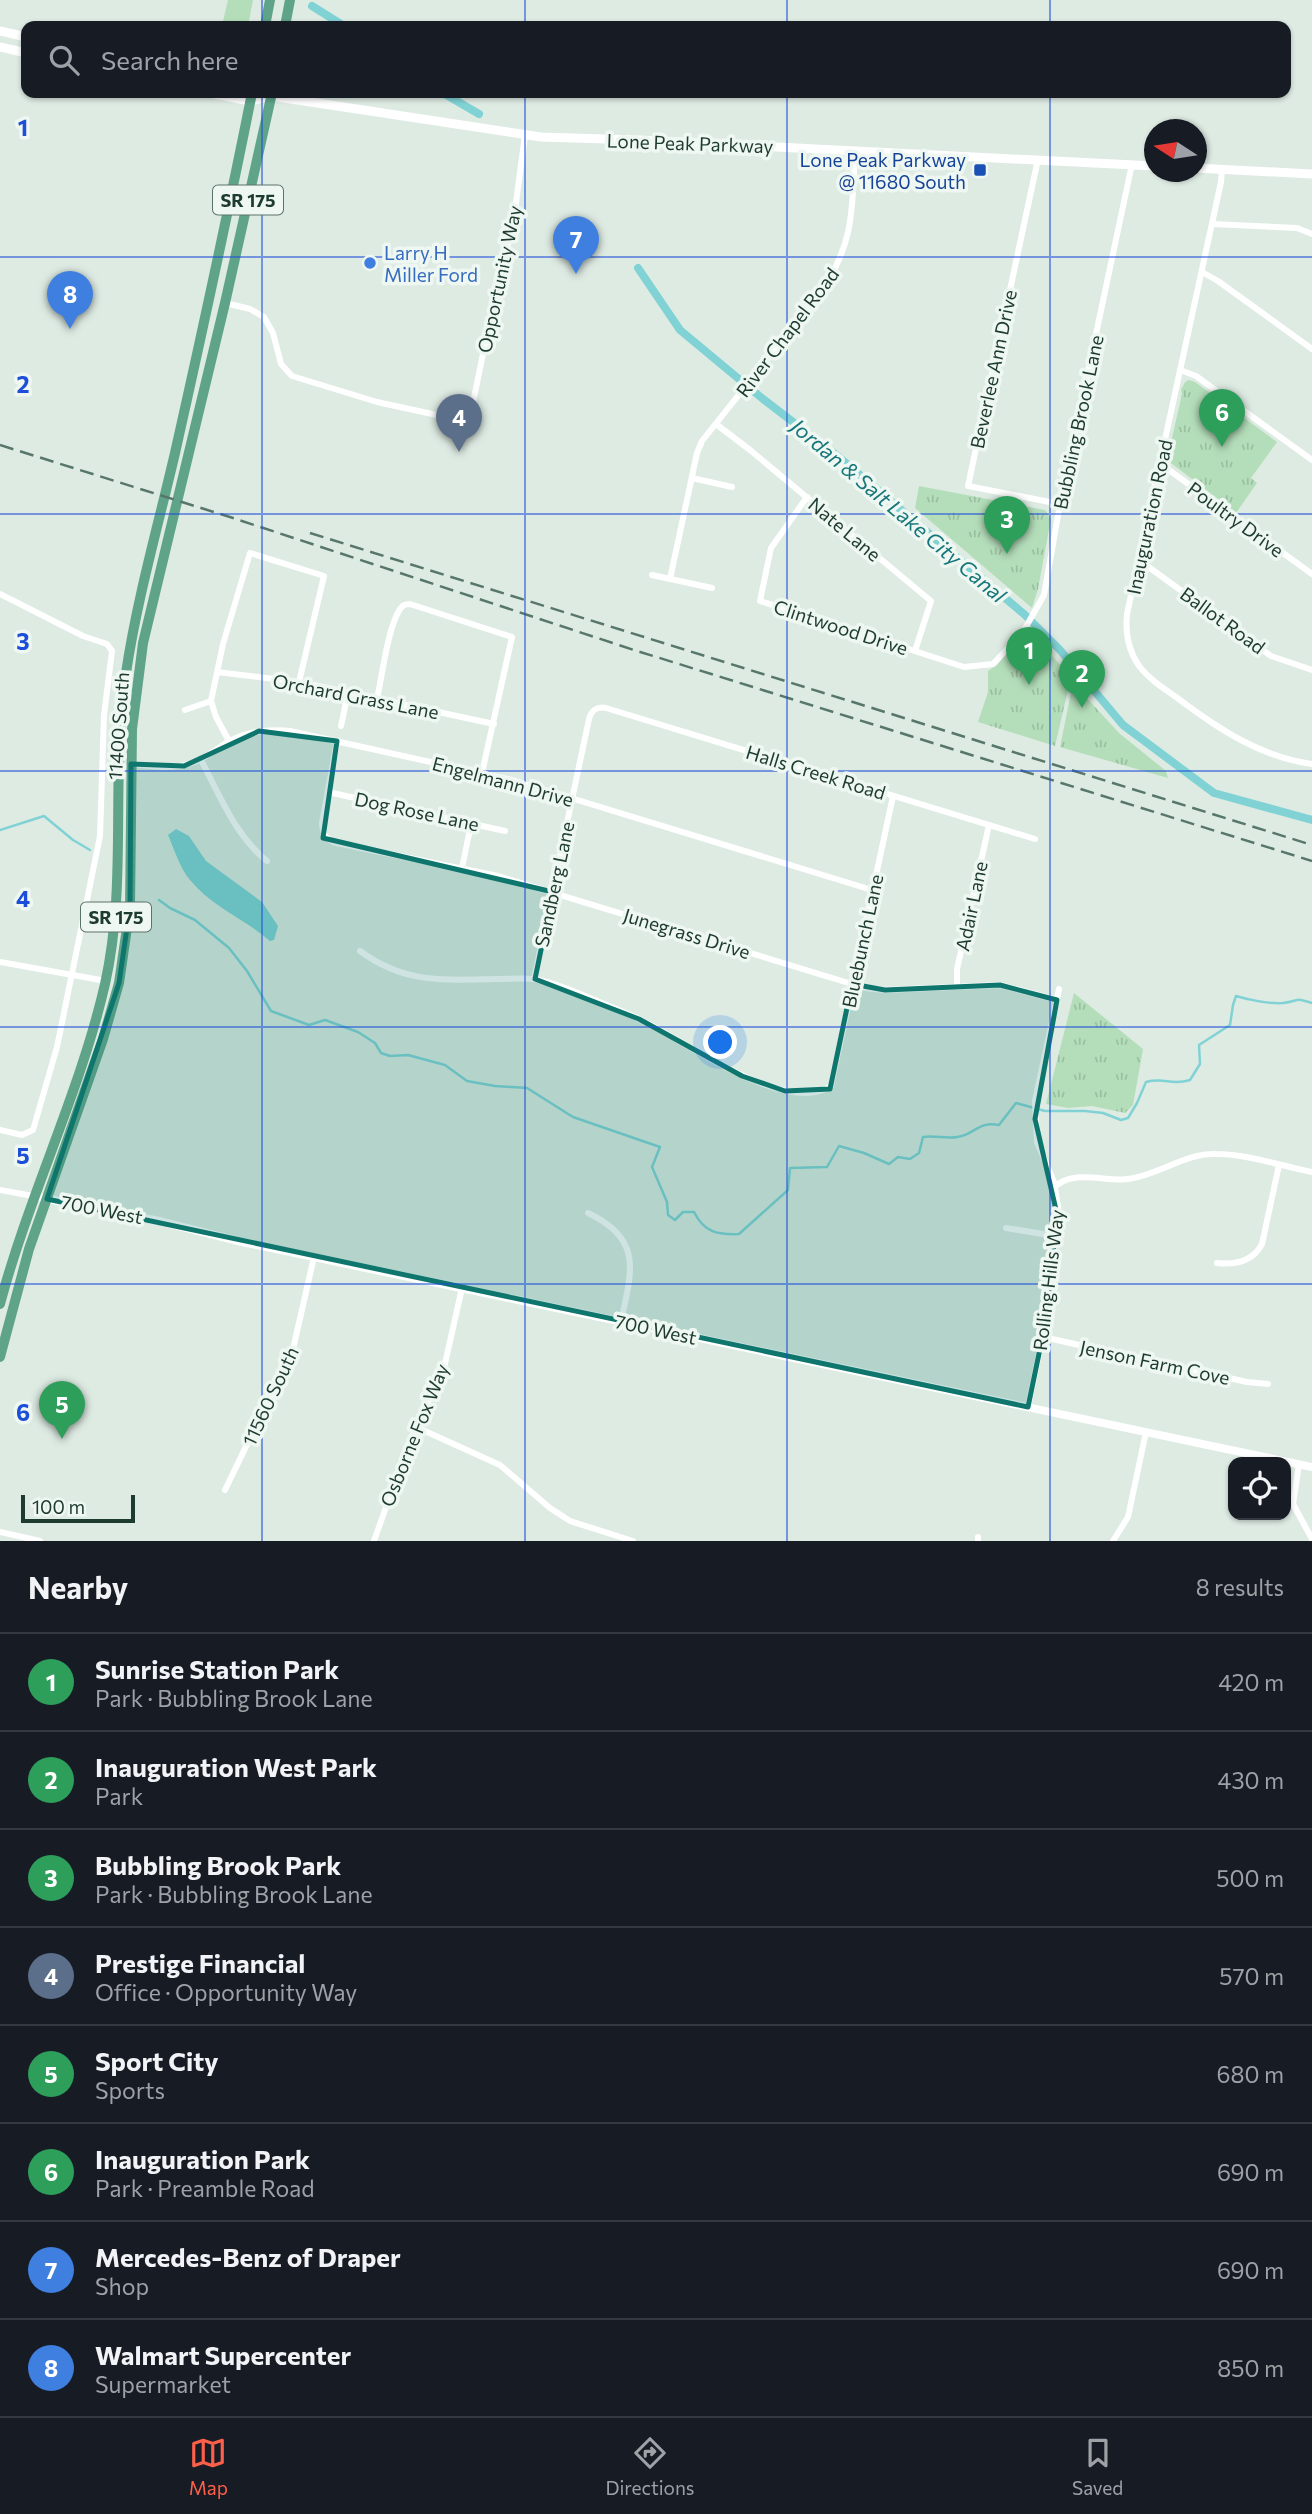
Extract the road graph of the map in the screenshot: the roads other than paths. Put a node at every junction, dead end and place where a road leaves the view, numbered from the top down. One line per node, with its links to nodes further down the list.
1 (270, 0): 3 (main road)
2 (290, 0): 4 (main road)
3 (266, 21)
4 (286, 21)
5 (0, 31): 6 (main road)
6 (21, 36)
7 (0, 47): 8 (main road)
8 (21, 52)
9 (251, 98): 44 (main road, 11400 South / SR 175)
10 (268, 98): 23 (main road, 11400 South / SR 175)
11 (295, 98): 12 (main road, Lone Peak Parkway)
12 (524, 135): 13 (main road, Lone Peak Parkway); 23 (street, Opportunity Way)
13 (855, 151): 14 (main road, Lone Peak Parkway); 26 (street, River Chapel Road)
14 (1038, 159): 15 (main road, Lone Peak Parkway); 32 (street, Beverlee Ann Drive)
15 (1132, 164): 16 (main road, Lone Peak Parkway); 32 (street, Bubbling Brook Lane)
16 (1144, 165)
17 (1207, 168): 18 (main road)
18 (1222, 169): 19 (main road); 20 (street, Inauguration Road)
19 (1312, 174)
20 (1212, 224): 21 (street); 22 (street, Inauguration Road)
21 (1312, 234)
22 (1202, 272): 24 (street); 25 (street, Inauguration Road)
23 (225, 303): 55 (main road, 11400 South / SR 175)
24 (1312, 349)
25 (1180, 370): 27 (street); 28 (street, Inauguration Road)
26 (716, 425): 29 (street, River Chapel Road); 31 (street, Nate Lane)
27 (1312, 460)
28 (1160, 465): 33 (street, Inauguration Road); 34 (street, Poultry Drive)
29 (692, 478): 30 (street); 36 (street, River Chapel Road)
30 (732, 487)
31 (807, 497): 39 (street, Nate Lane); 39 (street, Clintwood Drive)
32 (1060, 504): 40 (street, Bubbling Brook Lane)
33 (1139, 560): 41 (street, Ballot Road); 56 (street, Inauguration Road)
34 (1312, 573)
35 (652, 575): 36 (street)
36 (670, 579): 37 (street)
37 (712, 588)
38 (0, 594): 71 (street)
39 (915, 651): 40 (street, Clintwood Drive)
40 (993, 664)
41 (1312, 670)
42 (217, 672): 43 (street, Orchard Grass Lane); 43 (street); 47 (street)
43 (299, 682): 45 (street, Orchard Grass Lane)
44 (124, 689): 55 (main road); 73 (main road, 11400 South / SR 175)
45 (348, 693): 46 (street, Orchard Grass Lane); 51 (street)
46 (377, 699): 50 (street, Orchard Grass Lane); 50 (street)
47 (211, 701): 49 (street); 52 (street)
48 (596, 709): 59 (street, Halls Creek Road); 60 (street, Sandberg Lane)
49 (186, 710)
50 (494, 724): 57 (street)
51 (341, 726)
52 (229, 741): 53 (street, Engelmann Drive); 54 (street, Engelmann Drive)
53 (337, 741): 57 (street, Engelmann Drive); 58 (street)
54 (201, 760): 55 (street, Engelmann Drive); 65 (street)
55 (131, 764): 84 (main road, 11400 South / SR 175)
56 (1312, 764)
57 (482, 773): 60 (street, Engelmann Drive)
58 (328, 792): 61 (street, Dog Rose Lane); 66 (street, Junegrass Drive)
59 (892, 796): 62 (street, Halls Creek Road); 67 (street, Bluebunch Lane)
60 (572, 799): 67 (street, Engelmann Drive); 68 (street, Sandberg Lane)
61 (471, 824): 63 (street, Dog Rose Lane); 66 (street)
62 (989, 825): 64 (street, Halls Creek Road); 75 (street, Adair Lane)
63 (505, 831)
64 (1035, 839)
65 (267, 861)
66 (462, 868): 68 (street, Junegrass Drive)
67 (872, 890): 74 (street, Bluebunch Lane)
68 (552, 892): 72 (street, Sandberg Lane); 74 (street, Junegrass Drive)
69 (360, 951): 72 (street)
70 (0, 962): 71 (street)
71 (72, 975): 73 (street); 78 (street)
72 (534, 979): 74 (street, Bluebunch Lane)
73 (106, 981): 83 (main road, 11400 South / SR 175)
74 (852, 984): 75 (street, Junegrass Drive)
75 (957, 986): 77 (street, Junegrass Drive)
76 (1059, 989): 77 (street, Rolling Hills Way)
77 (1057, 1000): 81 (street, Rolling Hills Way)
78 (0, 1130)
79 (1279, 1165): 80 (street); 81 (street); 89 (street)
80 (1312, 1172)
81 (1055, 1187): 87 (street, Rolling Hills Way)
82 (0, 1190): 83 (street, 700 West)
83 (33, 1196): 84 (street, 700 West); 91 (main road, 11400 South / SR 175)
84 (47, 1199): 88 (street, 700 West); 94 (main road, 11400 South / SR 175)
85 (588, 1213): 92 (street)
86 (1006, 1227): 87 (street)
87 (1055, 1236): 93 (street, Rolling Hills Way)
88 (314, 1257): 90 (street, 700 West); 101 (street, 11560 South)
89 (1217, 1263)
90 (462, 1288): 92 (street, 700 West); 97 (street, Osborne Fox Way)
91 (0, 1304)
92 (621, 1321): 96 (street, 700 West)
93 (1043, 1337): 95 (street, Jenson Farm Cove); 96 (street, Rolling Hills Way)
94 (0, 1357)
95 (1268, 1384)
96 (1028, 1407): 98 (street, 700 West)
97 (416, 1427): 105 (street, Osborne Fox Way); 106 (street)
98 (1146, 1432): 99 (street, 700 West); 107 (street)
99 (1299, 1464): 100 (street, 700 West); 103 (street)
100 (1312, 1467)
101 (225, 1490)
102 (0, 1532): 104 (street)
103 (1312, 1539)
104 (40, 1541)
105 (374, 1541)
106 (633, 1541)
107 (1113, 1541)

